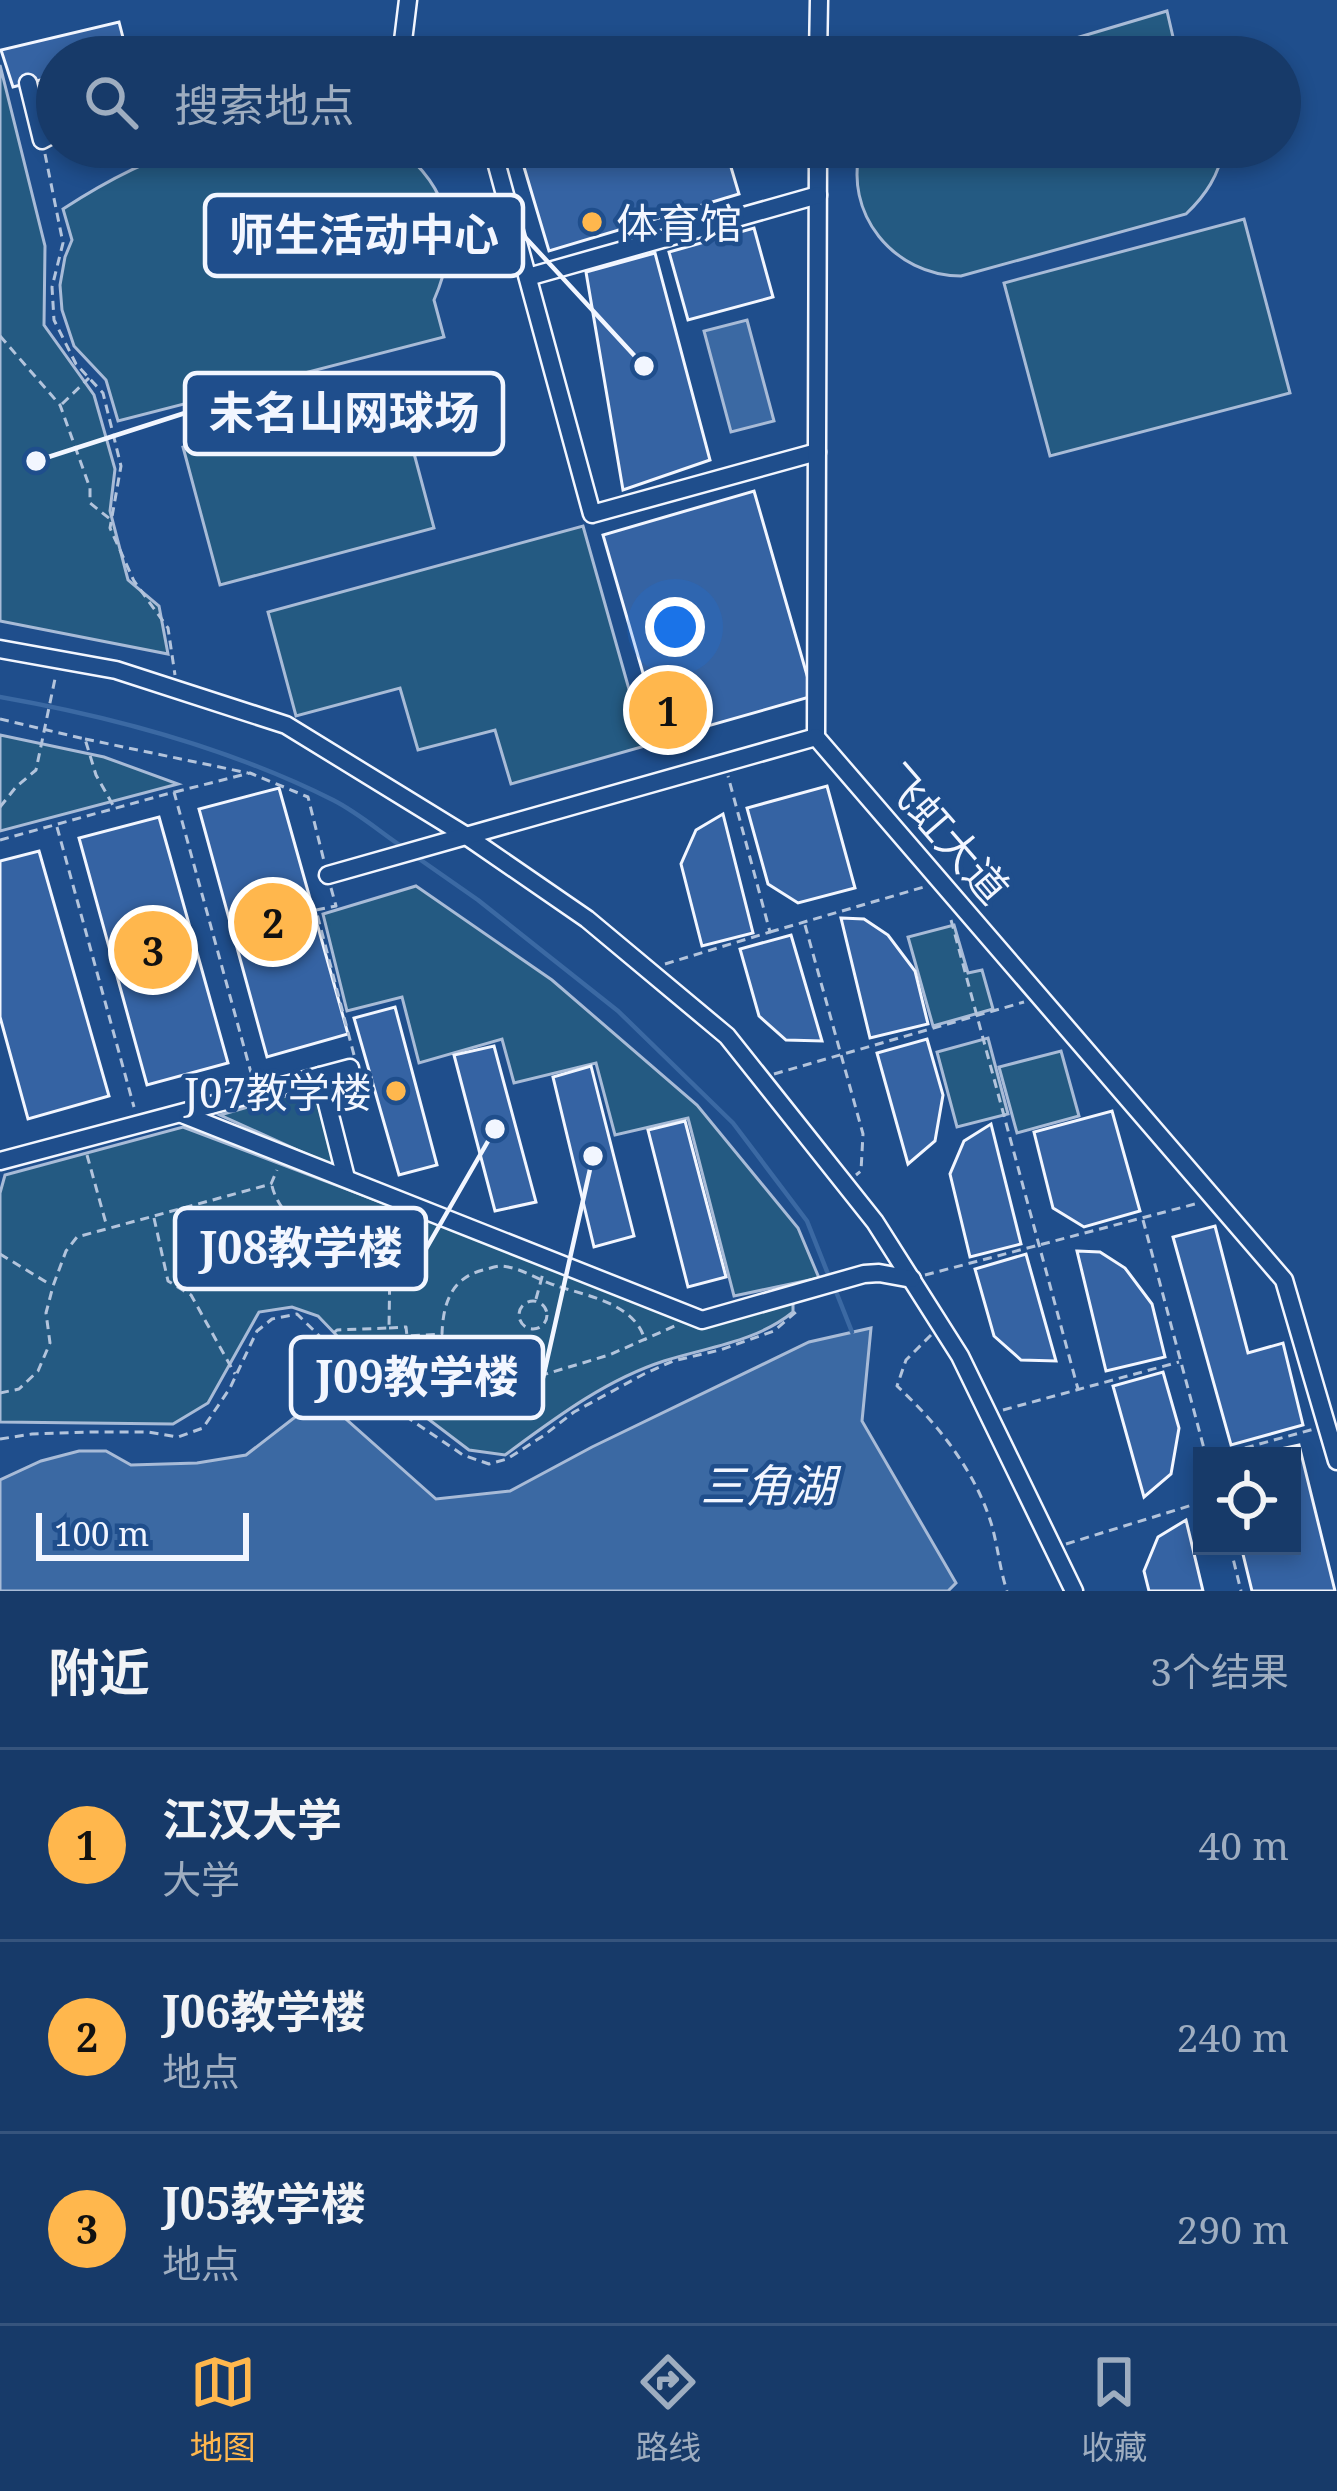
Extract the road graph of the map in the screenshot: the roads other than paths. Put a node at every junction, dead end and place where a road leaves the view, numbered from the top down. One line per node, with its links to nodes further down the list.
1 (408, 0): 3 (lane)
2 (818, 0): 4 (lane)
3 (404, 36)
4 (818, 36)
5 (28, 83): 6 (lane)
6 (36, 103)
7 (498, 168): 10 (lane)
8 (818, 168): 9 (lane)
9 (818, 195): 10 (lane); 11 (lane)
10 (529, 277): 11 (lane)
11 (817, 452): 13 (lane)
12 (0, 649): 14 (lane)
13 (816, 737): 14 (lane); 22 (lane, 飞虹大道)
14 (465, 835): 15 (lane); 21 (lane)
15 (328, 875)
16 (350, 1068): 17 (lane)
17 (320, 1076): 18 (lane); 20 (lane)
18 (182, 1114): 19 (lane); 20 (lane)
19 (0, 1161)
20 (346, 1178): 21 (lane)
21 (912, 1279): 23 (lane)
22 (1337, 1461)
23 (1074, 1591)

